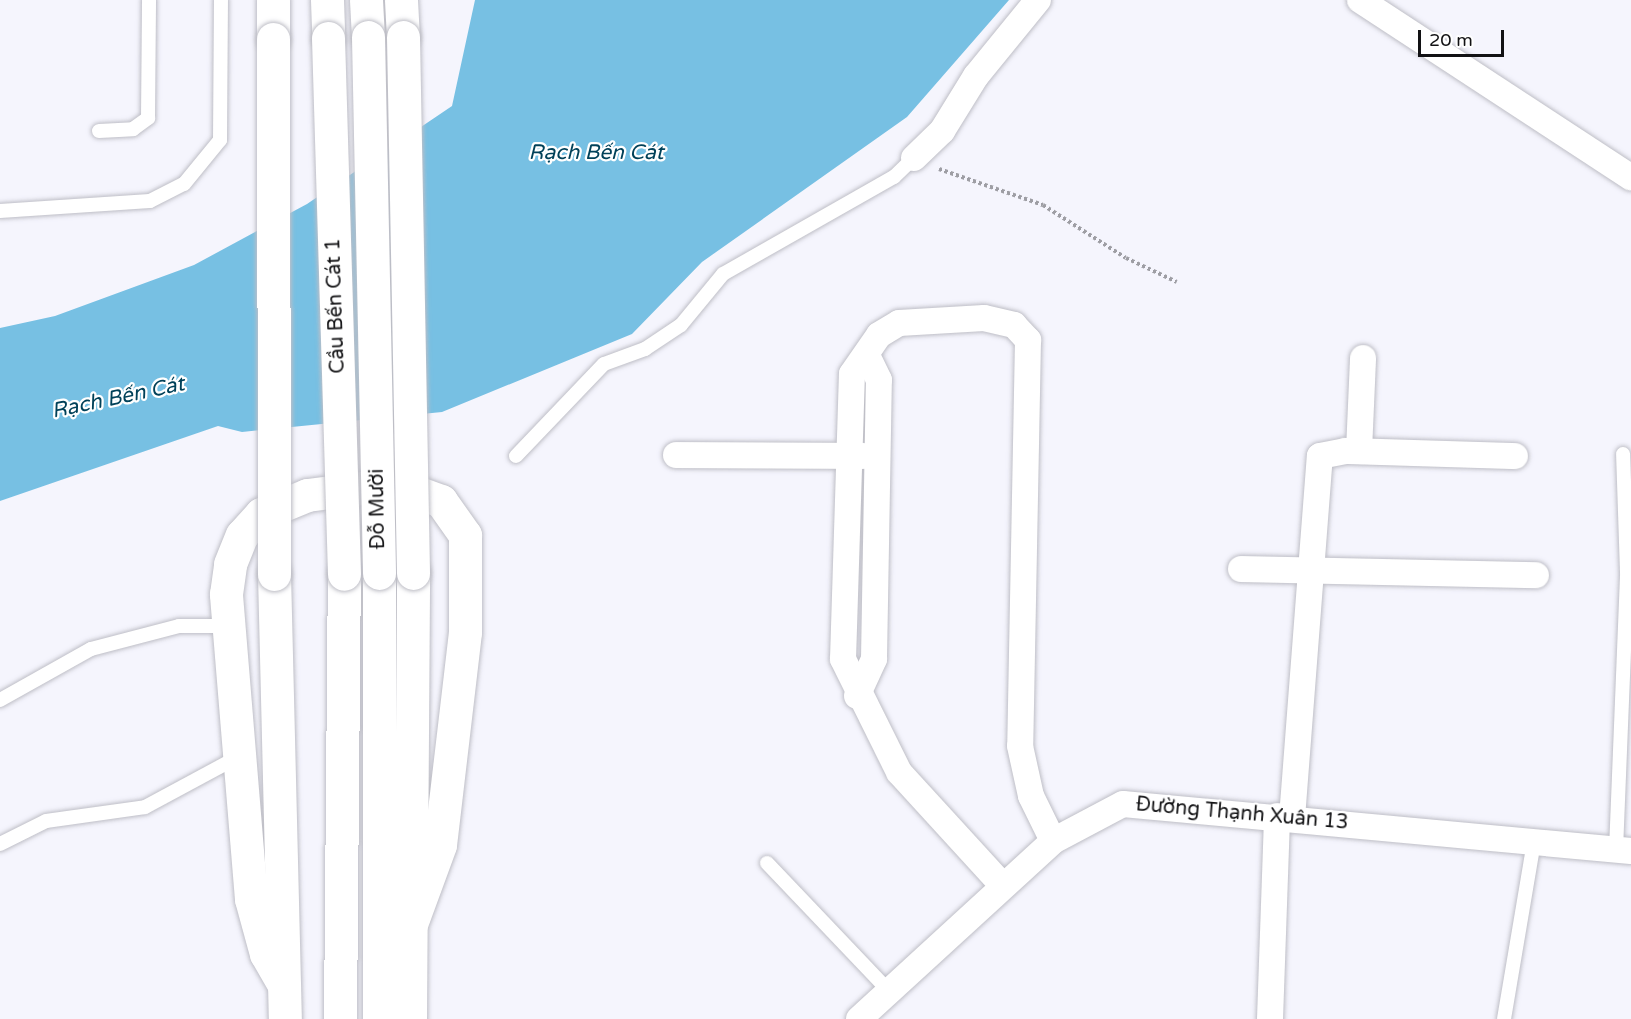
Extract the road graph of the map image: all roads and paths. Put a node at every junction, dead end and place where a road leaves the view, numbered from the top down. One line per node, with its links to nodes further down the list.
1 (149, 0): 9 (lane)
2 (220, 0): 12 (lane)
3 (273, 0): 38 (highway, bridge)
4 (327, 0): 41 (highway, Cầu Bến Cát 1, bridge)
5 (366, 0): 42 (highway, Đỗ Mười, bridge)
6 (401, 0): 37 (highway, Đỗ Mười, bridge)
7 (1038, 0): 10 (street)
8 (1360, 0): 11 (street)
9 (99, 131)
10 (914, 158): 13 (path); 19 (lane)
11 (1631, 177)
12 (0, 211)
13 (1177, 282)
14 (868, 357): 20 (street); 21 (street); 31 (street)
15 (1363, 358): 16 (street)
16 (1359, 451): 22 (street); 24 (street)
17 (1623, 454): 34 (lane)
18 (676, 455): 20 (street)
19 (516, 456)
20 (847, 456): 21 (street); 27 (street)
21 (876, 456): 27 (street)
22 (1515, 456)
23 (1241, 569): 24 (street)
24 (1310, 572): 25 (street); 30 (street)
25 (1536, 575)
26 (226, 626): 28 (lane); 29 (highway); 37 (highway)
27 (857, 696): 36 (street)
28 (0, 700)
29 (236, 758): 33 (lane); 38 (highway)
30 (1285, 817): 31 (street, Đường Thạnh Xuân 13); 32 (street, Đường Thạnh Xuân 13); 45 (street)
31 (1053, 841): 36 (street, Đường Thạnh Xuân 13)
32 (1534, 842): 34 (street, Đường Thạnh Xuân 13); 46 (lane)
33 (0, 844)
34 (1624, 850)
35 (767, 863): 39 (lane)
36 (1004, 886): 39 (street, Đường Thạnh Xuân 13)
37 (410, 927): 43 (highway, Đỗ Mười)
38 (284, 985): 40 (highway)
39 (889, 992): 44 (street, Đường Thạnh Xuân 13)
40 (285, 1019)
41 (340, 1019)
42 (379, 1019)
43 (410, 1019)
44 (859, 1019)
45 (1270, 1019)
46 (1504, 1019)

